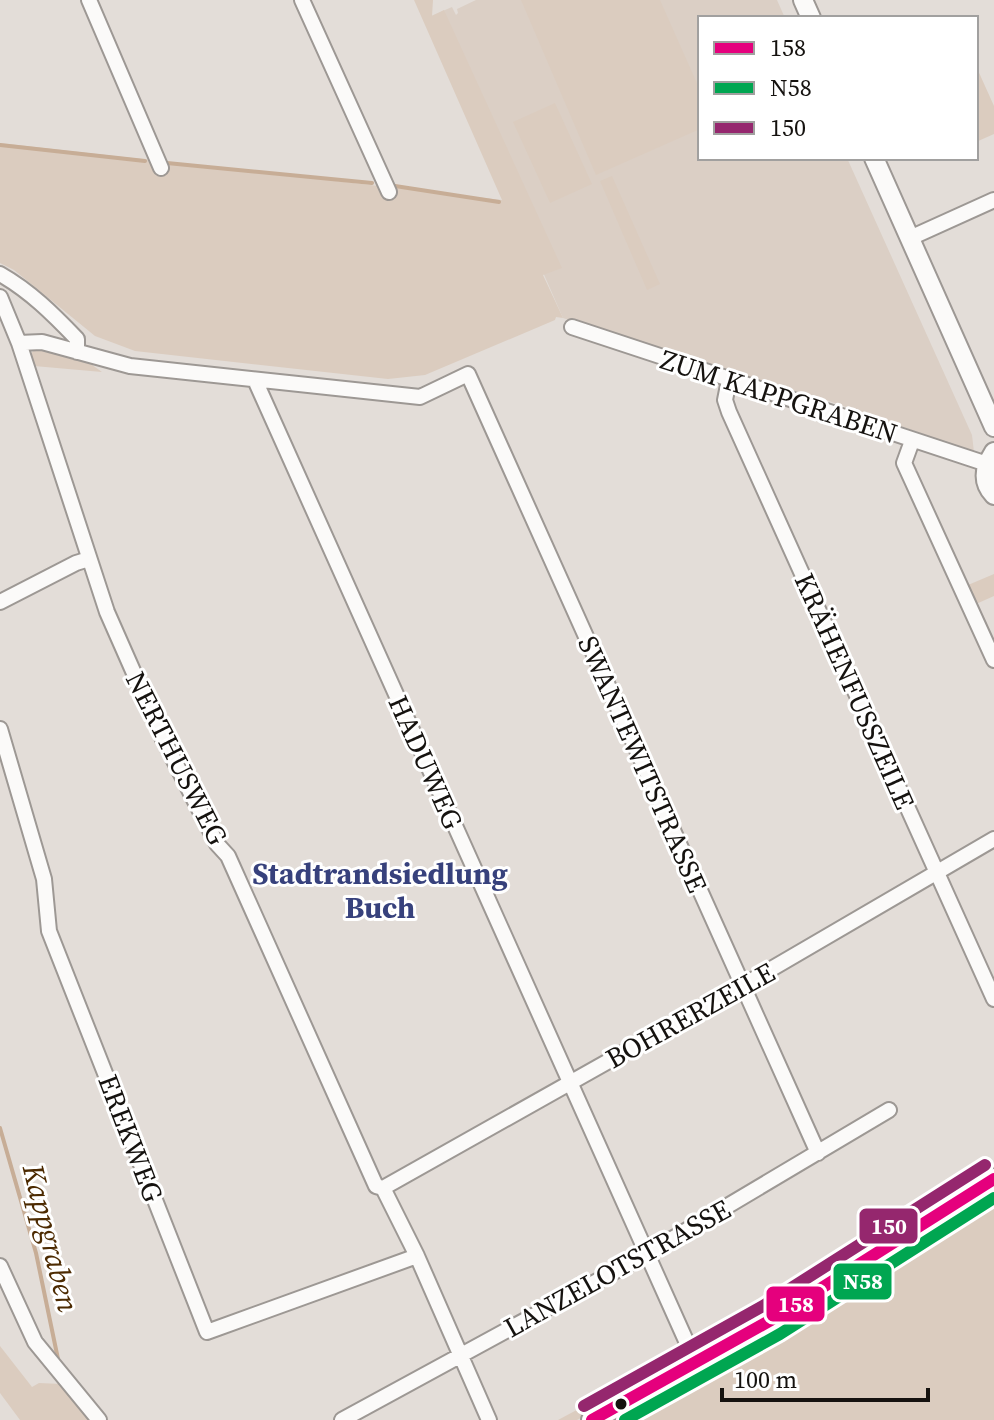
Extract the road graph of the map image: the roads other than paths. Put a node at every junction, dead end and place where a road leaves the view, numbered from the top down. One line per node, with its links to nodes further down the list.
1 (89, 0): 4 (street)
2 (302, 0): 5 (street)
3 (875, 160): 7 (street)
4 (161, 168)
5 (389, 192)
6 (994, 200): 7 (street)
7 (910, 238): 16 (street)
8 (0, 274): 9 (street)
9 (21, 286): 10 (street); 13 (street)
10 (0, 297): 12 (street, NERTHUSWEG)
11 (572, 327): 15 (street, ZUM KAPPGRABEN)
12 (19, 343): 13 (street); 20 (street, NERTHUSWEG)
13 (77, 352): 14 (street)
14 (255, 380): 26 (street, SWANTEWITSTRASSE); 28 (street, HADUWEG)
15 (729, 380): 17 (street, ZUM KAPPGRABEN); 25 (street, KRÄHENFUSSZEILE)
16 (994, 427)
17 (912, 441): 18 (street, ZUM KAPPGRABEN); 22 (street)
18 (990, 458): 19 (street)
19 (994, 495)
20 (89, 559): 21 (street); 32 (street, NERTHUSWEG)
21 (0, 602)
22 (994, 660)
23 (0, 729): 34 (street, EREKWEG)
24 (994, 839): 25 (street, BOHRERZEILE)
25 (937, 872): 26 (street, BOHRERZEILE); 27 (street, KRÄHENFUSSZEILE)
26 (742, 986): 28 (street, BOHRERZEILE); 30 (street, SWANTEWITSTRASSE)
27 (994, 999)
28 (569, 1082): 32 (street, BOHRERZEILE); 33 (street, HADUWEG)
29 (889, 1110): 30 (street, LANZELOTSTRASSE)
30 (818, 1153): 33 (street, LANZELOTSTRASSE)
31 (994, 1179): 37 (main road)
32 (383, 1188): 34 (street, NERTHUSWEG)
33 (645, 1255): 36 (street, LANZELOTSTRASSE); 37 (street, HADUWEG)
34 (417, 1256): 36 (street, NERTHUSWEG)
35 (0, 1266): 38 (street)
36 (461, 1355): 39 (street, LANZELOTSTRASSE); 40 (street, NERTHUSWEG)
37 (696, 1363): 41 (main road)
38 (99, 1420)
39 (342, 1420)
40 (489, 1420)
41 (592, 1420)

